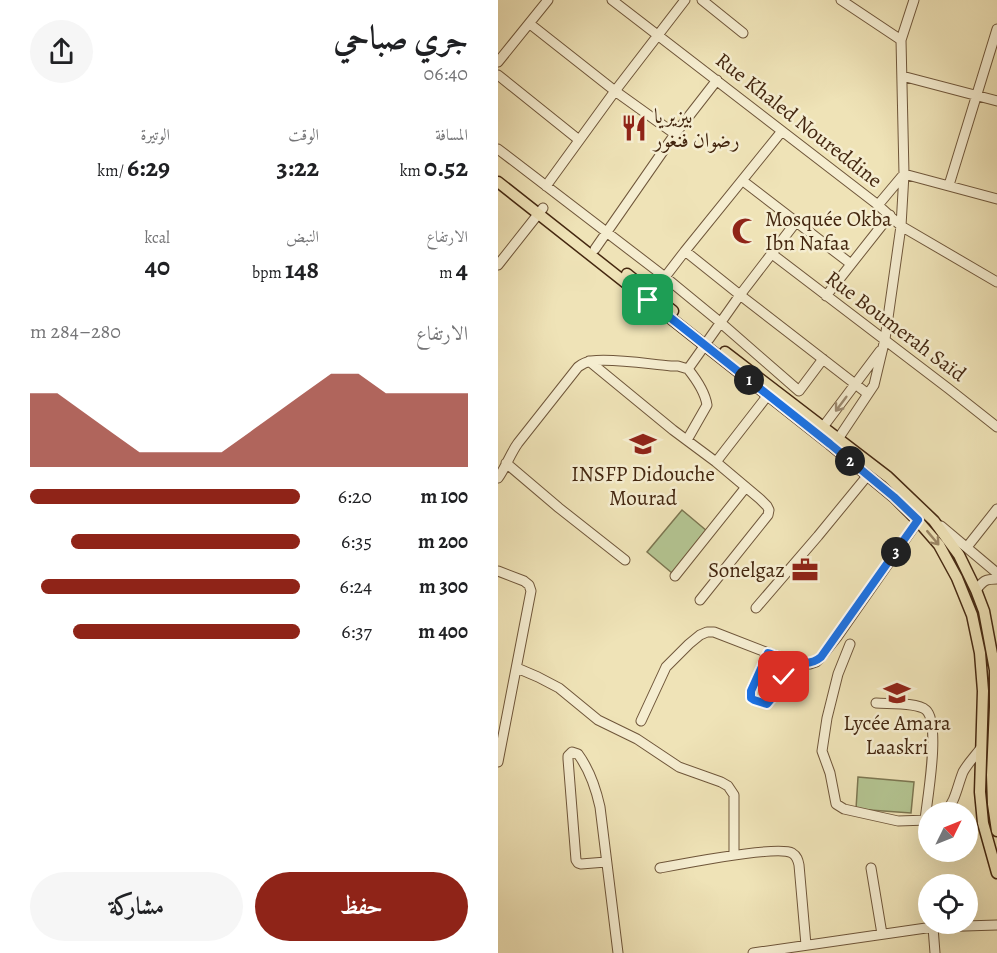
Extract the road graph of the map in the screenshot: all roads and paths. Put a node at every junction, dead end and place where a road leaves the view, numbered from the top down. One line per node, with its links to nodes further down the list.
1 (548, 0): 7 (street)
2 (612, 0): 10 (street, Rue Khaled Noureddine)
3 (685, 0): 10 (street)
4 (702, 0): 9 (street)
5 (841, 0): 11 (street)
6 (914, 0): 11 (street)
7 (530, 24): 12 (street); 16 (street)
8 (997, 32): 17 (street)
9 (743, 33)
10 (658, 35): 15 (street, Rue Khaled Noureddine); 16 (street)
11 (901, 40): 14 (street)
12 (498, 62)
13 (498, 75): 21 (street)
14 (902, 76): 17 (street); 24 (street)
15 (717, 80): 19 (street, Rue Khaled Noureddine); 20 (street)
16 (615, 91): 20 (street); 21 (street)
17 (977, 94): 18 (street); 27 (street)
18 (997, 101)
19 (782, 131): 25 (street); 30 (street, Rue Khaled Noureddine)
20 (675, 134): 35 (street)
21 (579, 140): 28 (street)
22 (498, 149): 28 (street)
23 (498, 173): 31 (main road)
24 (904, 174): 27 (street); 30 (street); 34 (street)
25 (743, 181): 33 (street); 37 (street)
26 (498, 182): 31 (main road)
27 (949, 185): 29 (street)
28 (546, 186): 35 (street)
29 (997, 199)
30 (878, 205): 32 (street, Rue Khaled Noureddine)
31 (541, 211): 36 (main road); 39 (street); 47 (main road)
32 (890, 215): 34 (street, Rue Khaled Noureddine); 40 (street)
33 (796, 222): 38 (street); 40 (street)
34 (902, 226): 42 (street, Rue Khaled Noureddine); 48 (street)
35 (607, 232): 36 (street); 41 (street)
36 (595, 249): 43 (main road)
37 (685, 251): 41 (street); 44 (street)
38 (772, 254): 44 (street); 45 (street, Rue Boumerah Saïd)
39 (498, 264)
40 (851, 264): 45 (street)
41 (665, 277): 43 (street); 46 (street)
42 (997, 282)
43 (652, 294): 47 (main road)
44 (740, 295): 46 (street); 49 (street)
45 (826, 296): 48 (street, Rue Boumerah Saïd)
46 (721, 322): 47 (street); 49 (street)
47 (707, 342): 51 (street); 54 (main road); 55 (main road)
48 (884, 343): 52 (street); 53 (street); 56 (street, Rue Boumerah Saïd)
49 (823, 359): 52 (street)
50 (589, 361): 51 (street); 58 (street); 60 (street)
51 (688, 369): 58 (street)
52 (855, 384): 53 (street); 55 (street, one-way to 55)
53 (868, 394): 57 (street)
54 (768, 395): 59 (street); 61 (main road)
55 (823, 427): 57 (main road)
56 (997, 427)
57 (838, 439): 66 (main road)
58 (687, 440): 59 (street)
59 (716, 462): 63 (street)
60 (506, 463): 62 (street); 68 (street)
61 (868, 475): 65 (main road); 75 (street)
62 (498, 478)
63 (746, 487): 71 (street); 74 (street)
64 (997, 509): 67 (street)
65 (918, 520): 77 (street); 82 (main road, one-way to 82)
66 (934, 521): 67 (street); 73 (main road)
67 (967, 547): 70 (street)
68 (625, 560)
69 (498, 571): 78 (street)
70 (997, 573)
71 (675, 576)
72 (997, 579): 73 (street)
73 (976, 590): 87 (main road)
74 (700, 600)
75 (756, 608)
76 (850, 644): 86 (street)
77 (768, 653): 79 (street); 81 (street)
78 (517, 668): 83 (street); 88 (street)
79 (784, 677)
80 (876, 702): 84 (street)
81 (641, 721)
82 (981, 748): 85 (street); 92 (main road)
83 (498, 762)
84 (929, 802)
85 (954, 802)
86 (918, 820)
87 (997, 831)
88 (734, 855): 90 (street); 99 (street)
89 (606, 862): 89 (street); 100 (street)
90 (660, 868)
91 (871, 868): 96 (street)
92 (997, 873)
93 (997, 925): 94 (street)
94 (978, 926)
95 (918, 929): 96 (street)
96 (882, 934): 98 (street)
97 (934, 934): 103 (street)
98 (826, 942): 99 (street); 102 (street)
99 (806, 945): 101 (street)
100 (618, 953)
101 (753, 953)
102 (826, 953)
103 (935, 953)

